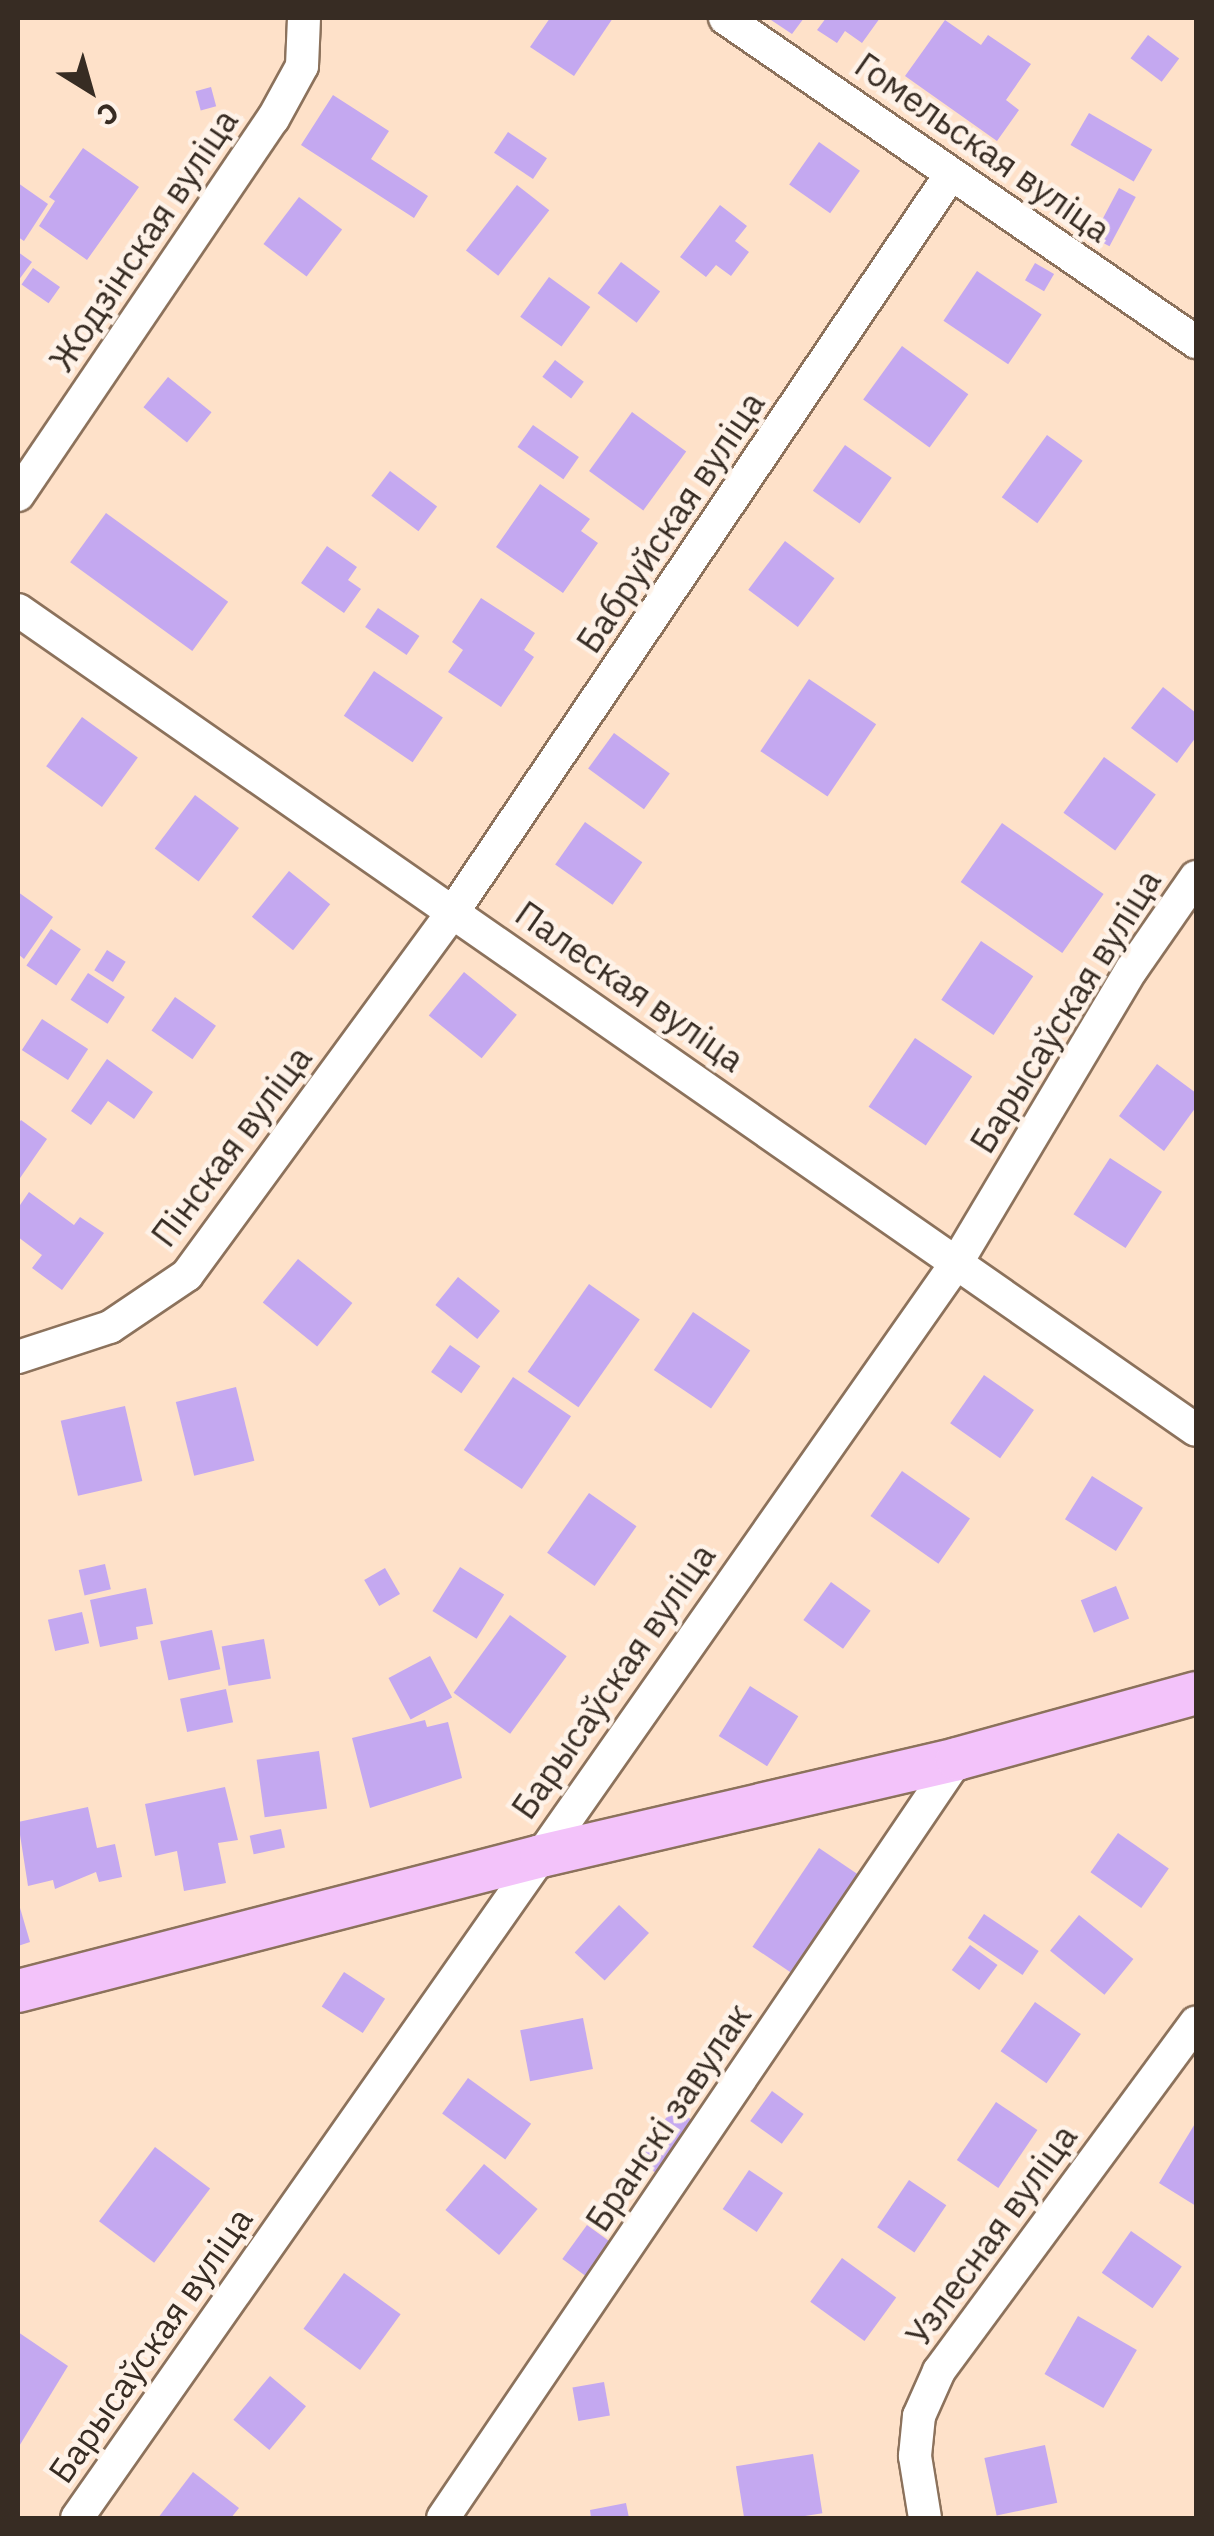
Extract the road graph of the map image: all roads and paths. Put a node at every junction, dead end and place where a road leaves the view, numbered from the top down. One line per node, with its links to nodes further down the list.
1 (304, 18): 5 (street, Жодзінская вуліца)
2 (725, 18): 3 (street, Гомельская вуліца)
3 (951, 174): 4 (street, Гомельская вуліца); 8 (street, Бабруйская вуліца)
4 (1196, 342)
5 (18, 496)
6 (18, 610): 8 (street, Палеская вуліца)
7 (1196, 876): 9 (street, Барысаўская вуліца)
8 (453, 912): 9 (street, Палеская вуліца); 10 (street, Пінская вуліца)
9 (958, 1262): 11 (street, Палеская вуліца); 14 (street, Барысаўская вуліца)
10 (18, 1357)
11 (1196, 1430)
12 (1196, 1693): 13 (main road)
13 (956, 1759): 14 (main road); 18 (street, Бранскі завулак)
14 (541, 1856): 15 (main road); 17 (street, Барысаўская вуліца)
15 (18, 1990)
16 (1196, 2022): 19 (street, Узлесная вуліца)
17 (77, 2518)
18 (442, 2518)
19 (925, 2518)

